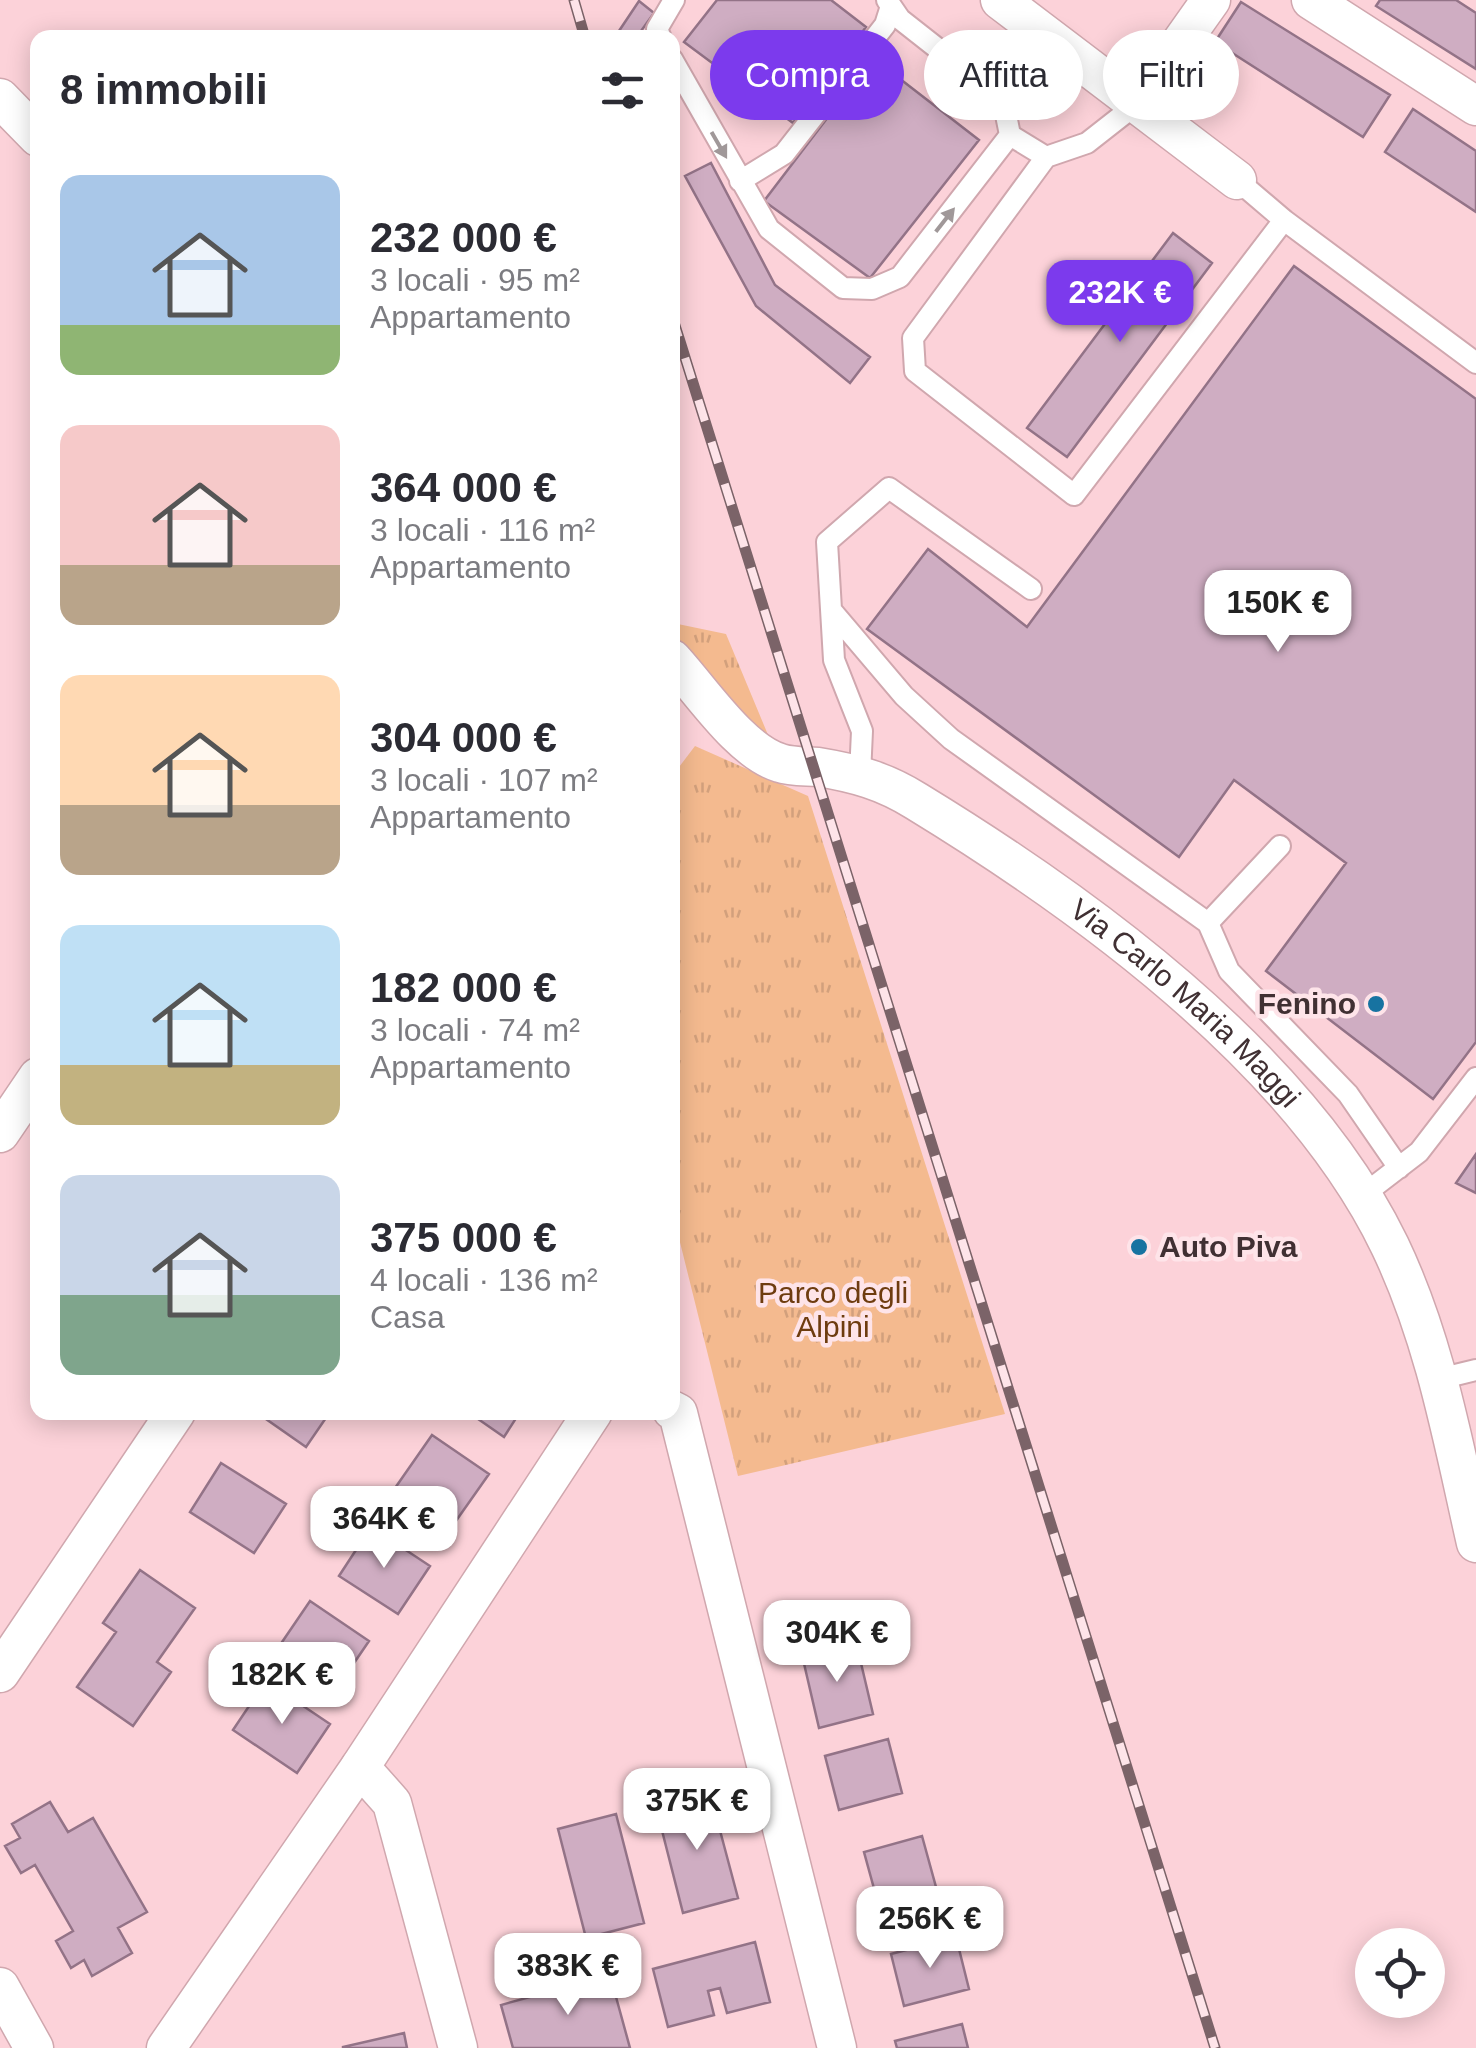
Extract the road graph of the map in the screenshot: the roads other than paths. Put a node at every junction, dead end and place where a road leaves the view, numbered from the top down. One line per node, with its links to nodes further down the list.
1 (674, 0): 6 (lane)
2 (1000, 0): 9 (street)
3 (1210, 0): 7 (street)
4 (1311, 0): 11 (street)
5 (889, 3): 15 (lane); 18 (lane)
6 (657, 30)
7 (1189, 30)
8 (680, 73): 18 (lane, one-way to 18)
9 (1103, 78)
10 (0, 98): 14 (street)
11 (1476, 106)
12 (1118, 120): 16 (lane)
13 (1159, 120): 17 (street)
14 (30, 129)
15 (1010, 135): 16 (lane); 18 (lane, one-way to 15)
16 (1046, 157): 19 (lane)
17 (1237, 180): 19 (lane)
18 (740, 181)
19 (1284, 220): 20 (lane)
20 (1476, 363)
21 (1031, 589): 22 (lane)
22 (831, 610): 24 (lane); 26 (lane)
23 (680, 677): 24 (street, Via Carlo Maria Maggi)
24 (860, 775): 31 (street, Via Carlo Maria Maggi)
25 (1280, 846): 26 (lane)
26 (1208, 923): 30 (lane)
27 (1476, 1078): 30 (lane)
28 (30, 1088): 29 (street)
29 (0, 1133)
30 (1399, 1168): 31 (lane)
31 (1363, 1195): 33 (street, Via Carlo Maria Maggi)
32 (1476, 1370): 33 (lane)
33 (1439, 1379): 37 (street, Via Carlo Maria Maggi)
34 (171, 1420): 38 (street)
35 (588, 1420): 39 (street)
36 (677, 1420): 44 (street)
37 (1476, 1541)
38 (0, 1674)
39 (360, 1767): 42 (street); 43 (street)
40 (0, 1988): 41 (street)
41 (34, 2048)
42 (166, 2048)
43 (458, 2048)
44 (837, 2048)

